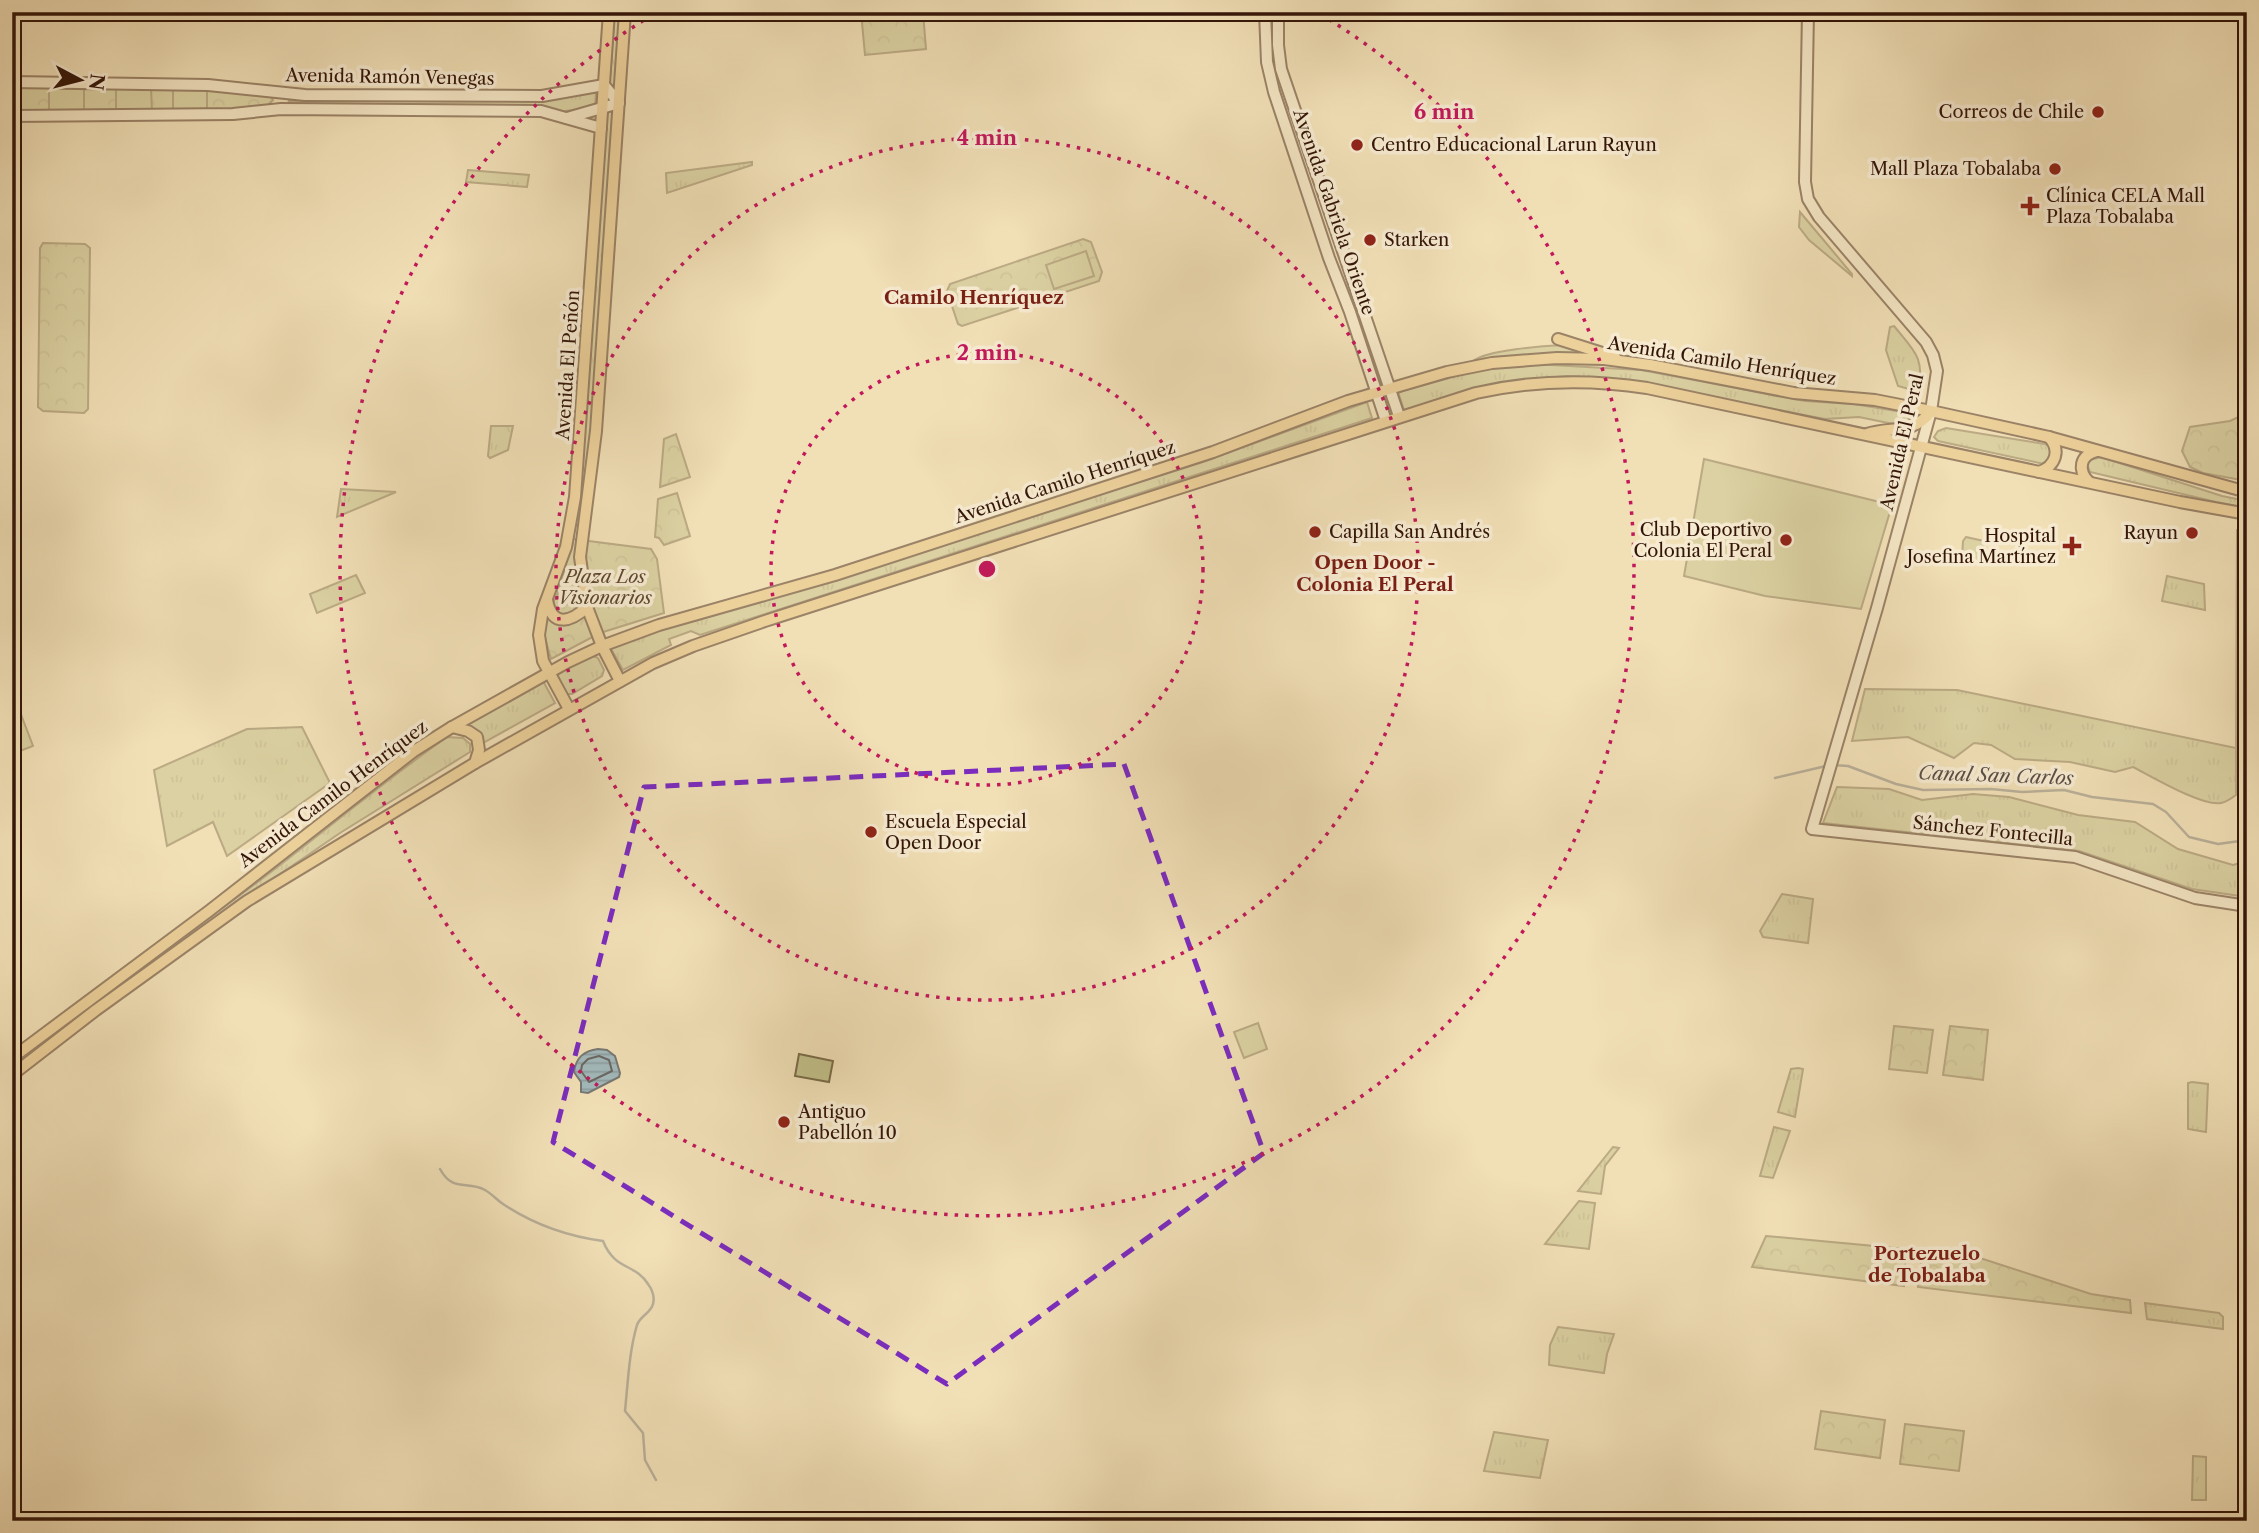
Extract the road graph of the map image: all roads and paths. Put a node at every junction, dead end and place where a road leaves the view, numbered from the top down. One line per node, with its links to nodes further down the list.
1 (609, 12): 7 (main road, Avenida El Peñón)
2 (625, 12): 8 (main road, Avenida El Peñón)
3 (1265, 12): 16 (street, Avenida Gabriela Oriente)
4 (1278, 12): 15 (street, Avenida Gabriela Oriente)
5 (1808, 12): 17 (street, Avenida El Peral)
6 (12, 82): 7 (street, Avenida Ramón Venegas)
7 (604, 85): 8 (street); 9 (main road, Avenida El Peñón)
8 (619, 103): 9 (street, Avenida Ramón Venegas); 29 (main road, Avenida El Peñón)
9 (603, 109): 11 (street, Avenida Ramón Venegas); 12 (main road, Avenida El Peñón)
10 (12, 116): 11 (street, Avenida Ramón Venegas)
11 (567, 118): 12 (street, Avenida Ramón Venegas)
12 (601, 128): 28 (main road, Avenida El Peñón)
13 (1558, 339): 14 (main road)
14 (1630, 362): 15 (main road, Avenida Camilo Henríquez); 17 (main road, Avenida Camilo Henríquez)
15 (1389, 388): 16 (main road, Avenida Camilo Henríquez); 18 (street, Avenida Gabriela Oriente)
16 (1376, 392): 19 (street, Avenida Gabriela Oriente); 30 (main road, Avenida Camilo Henríquez)
17 (1931, 411): 20 (main road); 21 (main road, Avenida Camilo Henríquez); 22 (street, Avenida El Peral)
18 (1399, 416): 19 (main road, Avenida Camilo Henríquez); 20 (main road, Avenida Camilo Henríquez)
19 (1386, 421): 32 (main road, Avenida Camilo Henríquez)
20 (1864, 435): 22 (main road, Avenida Camilo Henríquez)
21 (2049, 437): 23 (main road, Avenida Camilo Henríquez); 24 (main road)
22 (1922, 447): 24 (main road, Avenida Camilo Henríquez); 36 (street, Avenida El Peral)
23 (2100, 451): 25 (main road); 26 (main road, Avenida Camilo Henríquez)
24 (2039, 472): 25 (main road, Avenida Camilo Henríquez)
25 (2089, 482): 27 (main road, Avenida Camilo Henríquez)
26 (2247, 492)
27 (2247, 514)
28 (547, 600): 29 (main road); 31 (main road, Avenida El Peñón)
29 (587, 607): 30 (main road, Avenida El Peñón)
30 (602, 646): 31 (main road, Avenida Camilo Henríquez); 32 (main road, Avenida El Peñón)
31 (548, 673): 33 (main road, Avenida El Peñón); 34 (main road, Avenida Camilo Henríquez)
32 (620, 681): 33 (main road, Avenida Camilo Henríquez)
33 (569, 709): 35 (main road, Avenida Camilo Henríquez)
34 (452, 727): 35 (main road); 38 (main road, Avenida Camilo Henríquez)
35 (475, 762): 39 (main road, Avenida Camilo Henríquez)
36 (1812, 830): 37 (street, Sánchez Fontecilla)
37 (2247, 906)
38 (12, 1058)
39 (12, 1075)

